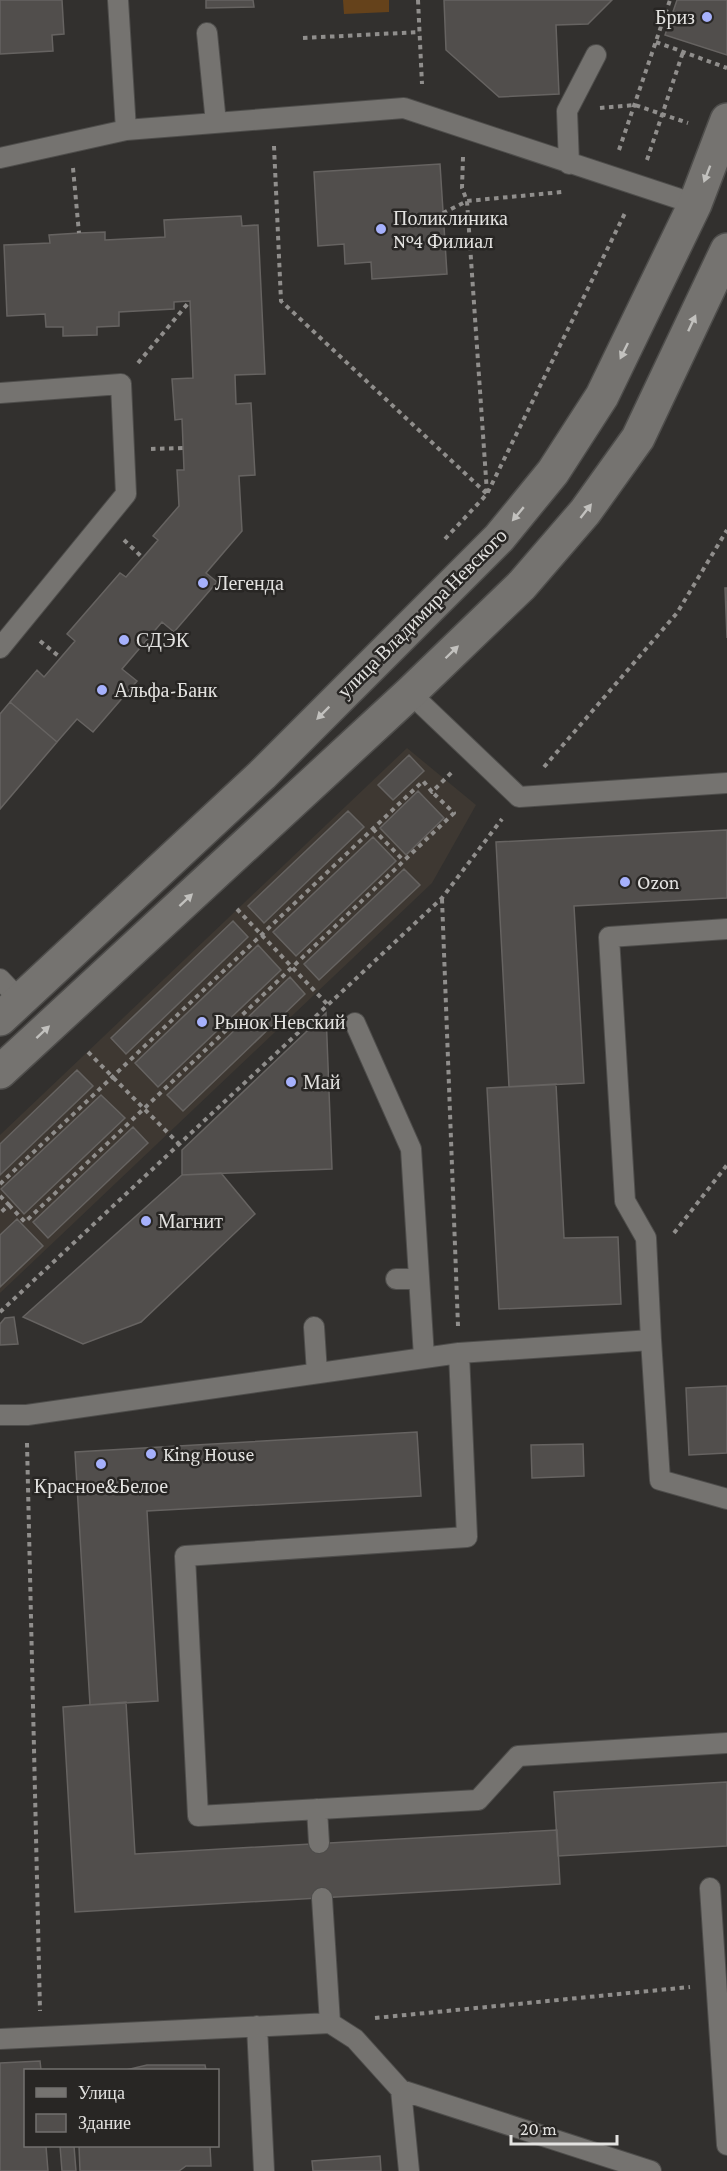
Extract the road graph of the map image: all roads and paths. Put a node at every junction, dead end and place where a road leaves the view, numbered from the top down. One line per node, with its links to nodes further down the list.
1 (118, 0): 18 (lane)
2 (418, 0): 4 (path)
3 (670, 0): 7 (path)
4 (420, 32): 6 (path); 14 (path)
5 (207, 33): 16 (lane)
6 (303, 38)
7 (656, 42): 8 (path); 11 (path)
8 (683, 52): 10 (path); 13 (path)
9 (596, 55): 12 (lane)
10 (727, 68)
11 (635, 105): 12 (path); 13 (path); 22 (path)
12 (567, 111): 21 (lane)
13 (662, 114): 17 (path); 23 (path)
14 (423, 115): 15 (lane); 21 (lane)
15 (272, 119): 16 (lane); 34 (path)
16 (216, 123): 18 (lane)
17 (725, 127): 27 (street, улица Владимира Невского, one-way to 27)
18 (126, 130): 19 (lane)
19 (70, 143): 20 (lane); 29 (path)
20 (0, 158)
21 (569, 164): 22 (lane)
22 (610, 177): 23 (lane)
23 (638, 185): 27 (lane); 34 (path)
24 (462, 188): 26 (path)
25 (569, 192): 26 (path)
26 (466, 201): 28 (path); 34 (path)
27 (695, 204): 36 (street, улица Владимира Невского, one-way to 36)
28 (443, 213)
29 (79, 233)
30 (727, 250): 39 (street, one-way to 30)
31 (190, 302): 32 (path)
32 (120, 384): 33 (lane); 38 (lane)
33 (0, 393)
34 (487, 494): 36 (path); 37 (path)
35 (727, 530): 43 (path)
36 (499, 538): 51 (street, улица Владимира Невского, one-way to 51)
37 (440, 544)
38 (0, 648)
39 (410, 693): 43 (lane); 55 (street, one-way to 39)
40 (445, 780): 42 (path)
41 (727, 783): 43 (lane)
42 (432, 792): 44 (path); 45 (path)
43 (519, 797): 46 (path)
44 (373, 829): 45 (path); 49 (path)
45 (404, 861): 50 (path)
46 (442, 898): 52 (path); 70 (path)
47 (237, 909): 49 (path)
48 (727, 929): 64 (lane)
49 (262, 935): 50 (path); 56 (path)
50 (293, 967): 52 (path); 57 (path)
51 (7, 999)
52 (328, 1005): 58 (path)
53 (356, 1023): 66 (lane)
54 (88, 1052): 56 (path)
55 (0, 1072)
56 (112, 1077): 57 (path); 60 (path)
57 (144, 1109): 58 (path); 62 (path)
58 (179, 1144): 67 (path)
59 (727, 1165): 64 (path)
60 (0, 1184)
61 (0, 1196): 62 (path)
62 (9, 1205): 63 (path)
63 (0, 1213)
64 (647, 1266): 69 (lane)
65 (396, 1279): 66 (lane)
66 (419, 1279): 71 (lane)
67 (0, 1312)
68 (314, 1327): 72 (lane)
69 (651, 1340): 70 (lane); 75 (lane)
70 (459, 1353): 71 (lane); 77 (lane)
71 (424, 1357): 72 (lane)
72 (316, 1373): 74 (lane)
73 (0, 1415): 74 (lane)
74 (27, 1415): 84 (path)
75 (727, 1499)
76 (727, 1743): 77 (lane)
77 (317, 1809): 78 (lane)
78 (320, 1843)
79 (710, 1888): 81 (lane)
80 (322, 1898): 82 (lane)
81 (717, 1984): 82 (path); 87 (lane)
82 (330, 2023): 83 (lane); 86 (lane)
83 (257, 2026): 84 (lane); 88 (lane)
84 (41, 2036): 85 (lane)
85 (0, 2038)
86 (401, 2090): 89 (lane); 90 (lane)
87 (727, 2145)
88 (264, 2171)
89 (409, 2171)
90 (651, 2171)

